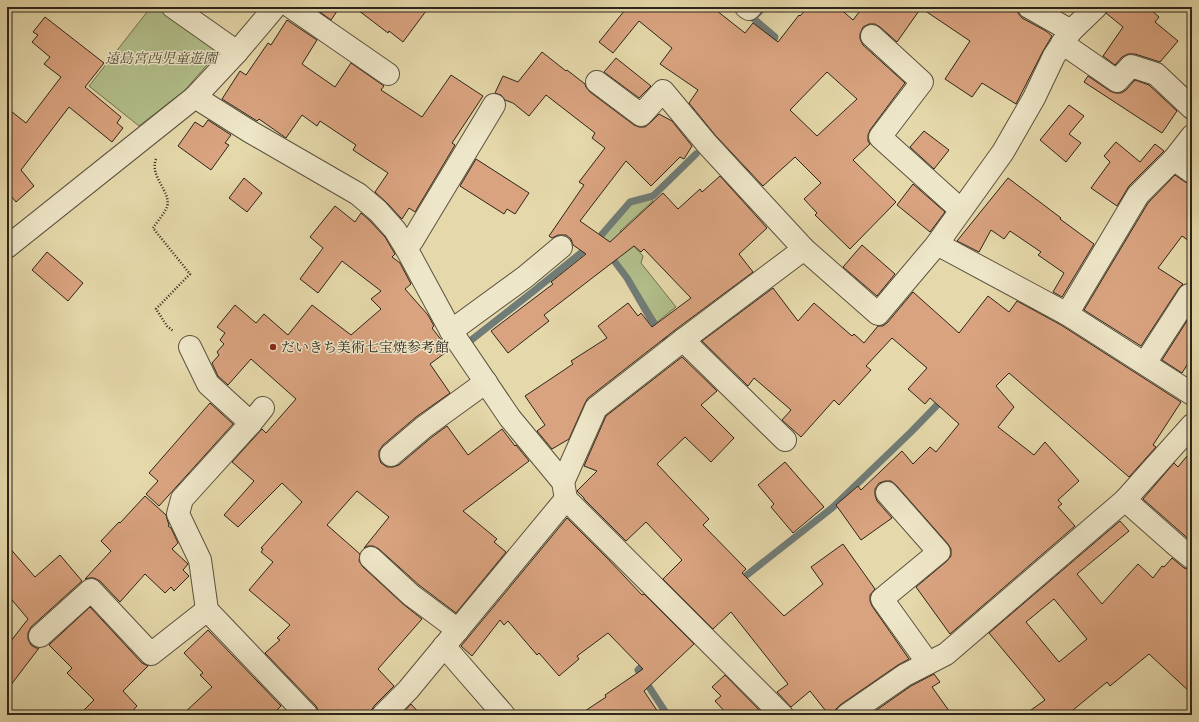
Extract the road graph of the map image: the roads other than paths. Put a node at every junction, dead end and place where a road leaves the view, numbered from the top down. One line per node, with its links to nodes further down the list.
1 (173, 7): 10 (street)
2 (275, 7): 10 (street)
3 (291, 7): 11 (street)
4 (746, 7): 5 (street)
5 (751, 7)
6 (1029, 7): 9 (street)
7 (1096, 7): 9 (street)
8 (872, 36): 19 (street)
9 (1067, 37): 15 (street); 19 (street)
10 (237, 52): 13 (street)
11 (388, 74)
12 (597, 82): 24 (street)
13 (196, 97): 21 (street); 23 (street)
14 (494, 105): 23 (street)
15 (1192, 108)
16 (1192, 136): 17 (street)
17 (1174, 159): 18 (street); 26 (street)
18 (1192, 172)
19 (961, 210): 20 (street)
20 (937, 244): 24 (street); 26 (street)
21 (7, 247)
22 (561, 247): 27 (street)
23 (406, 248): 27 (street)
24 (804, 249): 28 (street)
25 (1189, 295): 30 (street)
26 (1067, 314): 30 (street)
27 (451, 331): 31 (street)
28 (683, 340): 34 (street); 36 (street)
29 (190, 347): 41 (street)
30 (1145, 363): 32 (street)
31 (486, 382): 35 (street); 36 (street)
32 (1192, 394)
33 (1192, 425): 38 (street)
34 (785, 440)
35 (391, 455)
36 (564, 491): 43 (street); 48 (street)
37 (887, 493): 44 (street)
38 (1125, 500): 40 (street); 44 (street)
39 (371, 558): 43 (street)
40 (1192, 558)
41 (207, 610): 42 (street); 45 (street)
42 (40, 636)
43 (451, 638): 46 (street); 47 (street)
44 (928, 663): 49 (street)
45 (297, 712)
46 (383, 715)
47 (504, 715)
48 (782, 715)
49 (847, 715)

